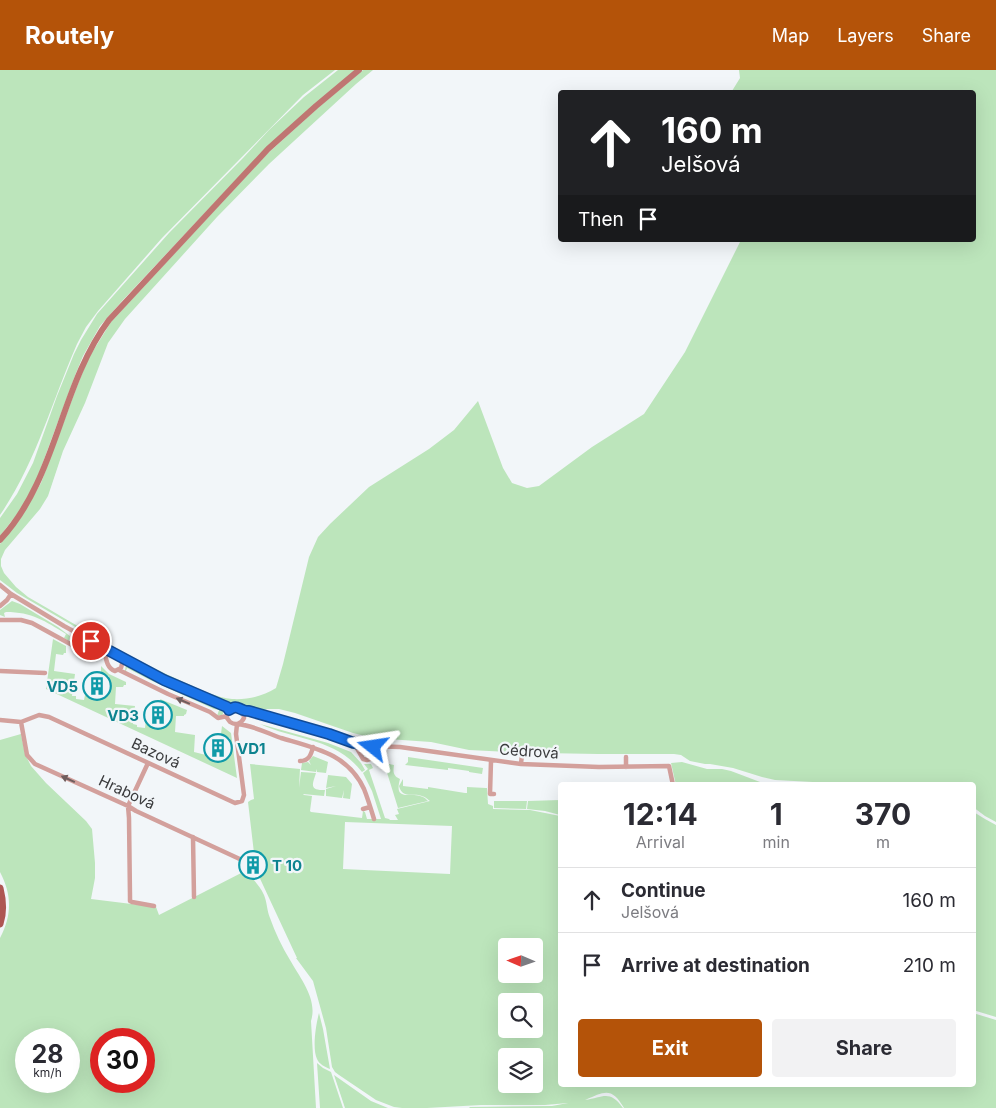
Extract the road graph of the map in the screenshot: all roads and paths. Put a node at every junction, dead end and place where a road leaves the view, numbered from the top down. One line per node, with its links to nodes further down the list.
1 (359, 70): 2 (street)
2 (0, 540)
3 (0, 585): 4 (street)
4 (11, 594): 5 (street); 7 (street)
5 (0, 606)
6 (0, 620): 8 (street)
7 (104, 649): 9 (street); 10 (street)
8 (94, 657)
9 (122, 658): 10 (street); 13 (street)
10 (119, 670): 16 (street, one-way to 10)
11 (0, 671): 12 (street)
12 (45, 673)
13 (229, 710): 14 (street); 16 (street)
14 (243, 710): 15 (street, Cédrová); 17 (street)
15 (253, 713): 17 (street); 24 (street, Cédrová)
16 (227, 716): 20 (street)
17 (244, 717): 21 (street); 22 (street)
18 (0, 720): 19 (street, Bazová)
19 (21, 722): 31 (street, Bazová); 36 (street, Hrabová, one-way to 19)
20 (230, 722): 21 (street); 23 (street)
21 (237, 724): 22 (street); 23 (street)
22 (253, 727): 26 (street)
23 (236, 734): 31 (street, Bazová)
24 (354, 743): 25 (street, Cédrová); 25 (street, Cédrová)
25 (368, 746): 30 (street, Cédrová)
26 (313, 747): 29 (street); 37 (street)
27 (522, 754): 32 (street)
28 (626, 757): 33 (street)
29 (300, 761)
30 (491, 761): 32 (street, Cédrová); 35 (street)
31 (148, 763): 36 (street)
32 (521, 764): 33 (street, Cédrová)
33 (626, 767): 34 (street, Cédrová)
34 (672, 782)
35 (494, 794)
36 (128, 806): 40 (street, Hrabová); 44 (street)
37 (370, 807): 38 (street); 39 (street)
38 (363, 809)
39 (374, 819)
40 (193, 837): 41 (street, Hrabová); 43 (street)
41 (250, 862)
42 (0, 888): 45 (main road)
43 (194, 897)
44 (154, 906)
45 (0, 924)

